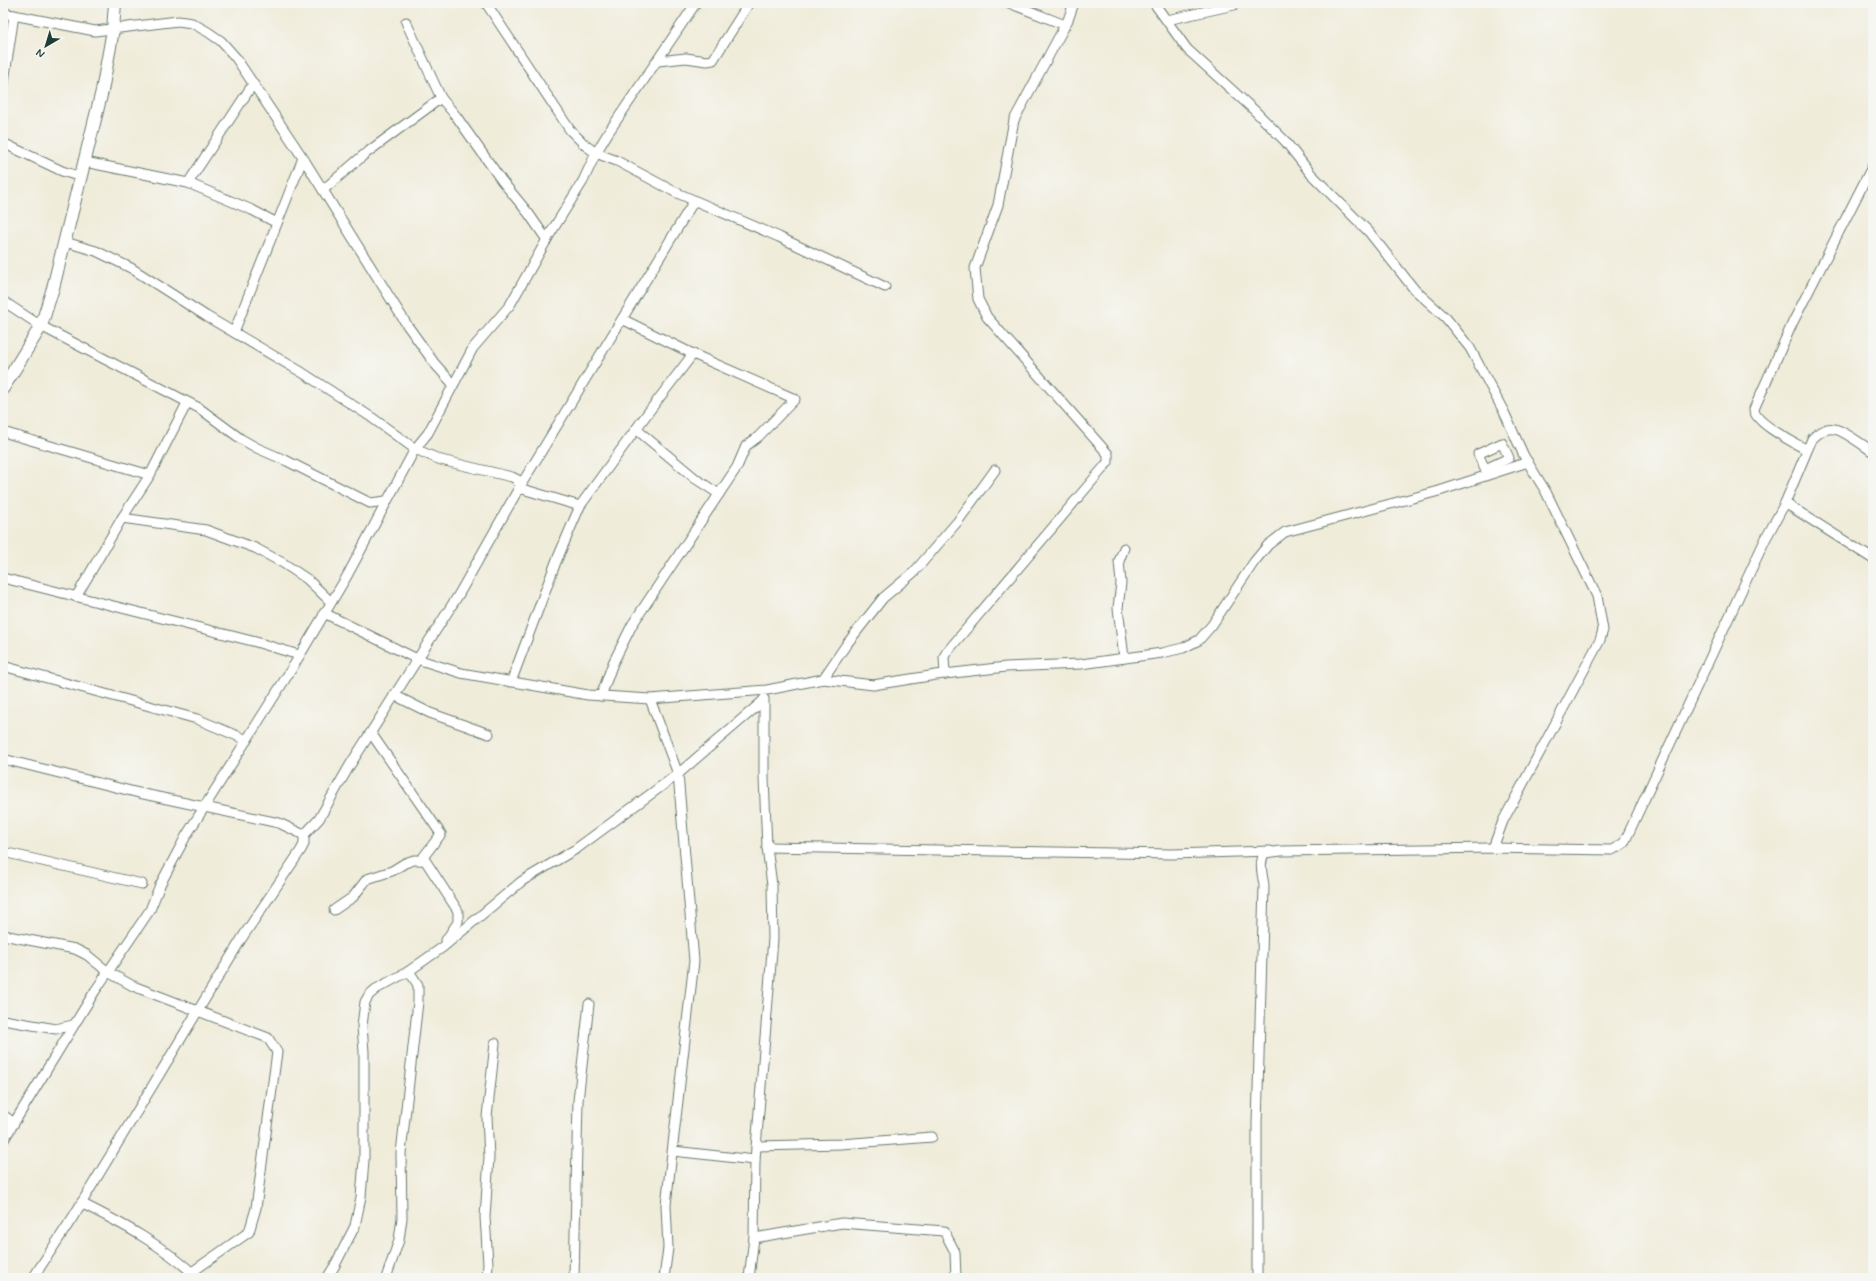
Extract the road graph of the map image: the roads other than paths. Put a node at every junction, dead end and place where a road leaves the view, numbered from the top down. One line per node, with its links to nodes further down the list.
1 (115, 3): 14 (street)
2 (486, 3): 20 (street)
3 (696, 3): 15 (street)
4 (749, 3): 15 (street)
5 (1009, 3): 13 (street)
6 (1074, 3): 13 (street)
7 (1154, 3): 11 (street)
8 (1237, 3): 11 (street)
9 (3, 13): 10 (street)
10 (14, 15): 14 (street); 17 (street)
11 (1167, 20): 45 (street)
12 (406, 22): 18 (street)
13 (1065, 25): 66 (street)
14 (113, 30): 16 (street); 22 (street)
15 (658, 61): 20 (street)
16 (253, 84): 21 (street); 25 (street)
17 (3, 88)
18 (441, 98): 26 (street); 29 (street)
19 (3, 143): 24 (street)
20 (596, 153): 27 (street); 29 (street)
21 (303, 158): 26 (street); 28 (street)
22 (85, 162): 24 (street); 25 (street)
23 (1873, 165): 43 (street)
24 (81, 177): 30 (street)
25 (188, 183): 28 (street)
26 (323, 190): 37 (street)
27 (694, 201): 31 (street); 33 (street)
28 (277, 223): 35 (street)
29 (547, 240): 37 (street)
30 (65, 242): 34 (street); 35 (street)
31 (885, 287)
32 (3, 301): 34 (street)
33 (622, 319): 36 (street); 48 (street)
34 (41, 326): 38 (street); 39 (street)
35 (234, 332): 42 (street)
36 (693, 354): 40 (street); 49 (street)
37 (453, 384): 42 (street)
38 (3, 388)
39 (187, 403): 47 (street); 51 (street)
40 (636, 429): 49 (street); 53 (street)
41 (3, 432): 47 (street)
42 (415, 449): 48 (street); 50 (street)
43 (1807, 450): 44 (street); 52 (street)
44 (1873, 452)
45 (1528, 462): 63 (street); 82 (street)
46 (995, 470): 67 (street)
47 (150, 475): 55 (street)
48 (519, 488): 53 (street); 64 (street)
49 (719, 494): 71 (street)
50 (386, 501): 51 (street); 54 (street)
51 (370, 503): 54 (street)
52 (1785, 503): 57 (street); 82 (street)
53 (580, 506): 68 (street)
54 (378, 517): 60 (street)
55 (122, 518): 59 (street); 60 (street)
56 (1124, 548): 63 (street)
57 (1873, 559)
58 (3, 578): 59 (street)
59 (76, 597): 62 (street)
60 (331, 602): 61 (street)
61 (324, 613): 62 (street); 64 (street)
62 (299, 655): 76 (street)
63 (1124, 658): 66 (street)
64 (417, 659): 68 (street); 70 (street)
65 (3, 666): 76 (street)
66 (945, 674): 67 (street)
67 (823, 679): 69 (street)
68 (511, 682): 71 (street)
69 (767, 690): 72 (street); 73 (street)
70 (394, 695): 74 (street); 75 (street)
71 (601, 696): 72 (street)
72 (650, 699): 78 (street)
73 (763, 701): 78 (street); 81 (street)
74 (370, 733): 80 (street); 85 (street)
75 (489, 734)
76 (247, 740): 79 (street)
77 (3, 759): 79 (street)
78 (678, 774): 89 (street); 102 (street)
79 (203, 807): 80 (street); 91 (street)
80 (304, 835): 93 (street)
81 (767, 847): 83 (street); 101 (street)
82 (1493, 848): 83 (street)
83 (1271, 851): 115 (street)
84 (3, 852): 86 (street)
85 (422, 860): 87 (street); 89 (street)
86 (142, 884)
87 (334, 910)
88 (3, 935): 91 (street)
89 (440, 950): 90 (street)
90 (409, 971): 108 (street); 109 (street)
91 (108, 972): 93 (street); 95 (street)
92 (589, 1004): 111 (street)
93 (198, 1011): 104 (street); 106 (street)
94 (3, 1020): 95 (street)
95 (73, 1025): 98 (street)
96 (495, 1043): 110 (street)
97 (3, 1115): 98 (street)
98 (14, 1123): 100 (street)
99 (932, 1137): 101 (street)
100 (3, 1141)
101 (756, 1146): 103 (street)
102 (673, 1151): 103 (street); 112 (street)
103 (755, 1160): 105 (street)
104 (82, 1203): 106 (street); 107 (street)
105 (754, 1238): 113 (street); 114 (street)
106 (195, 1275)
107 (33, 1278)
108 (326, 1278)
109 (386, 1278)
110 (487, 1278)
111 (574, 1278)
112 (664, 1278)
113 (749, 1278)
114 (956, 1278)
115 (1257, 1278)

